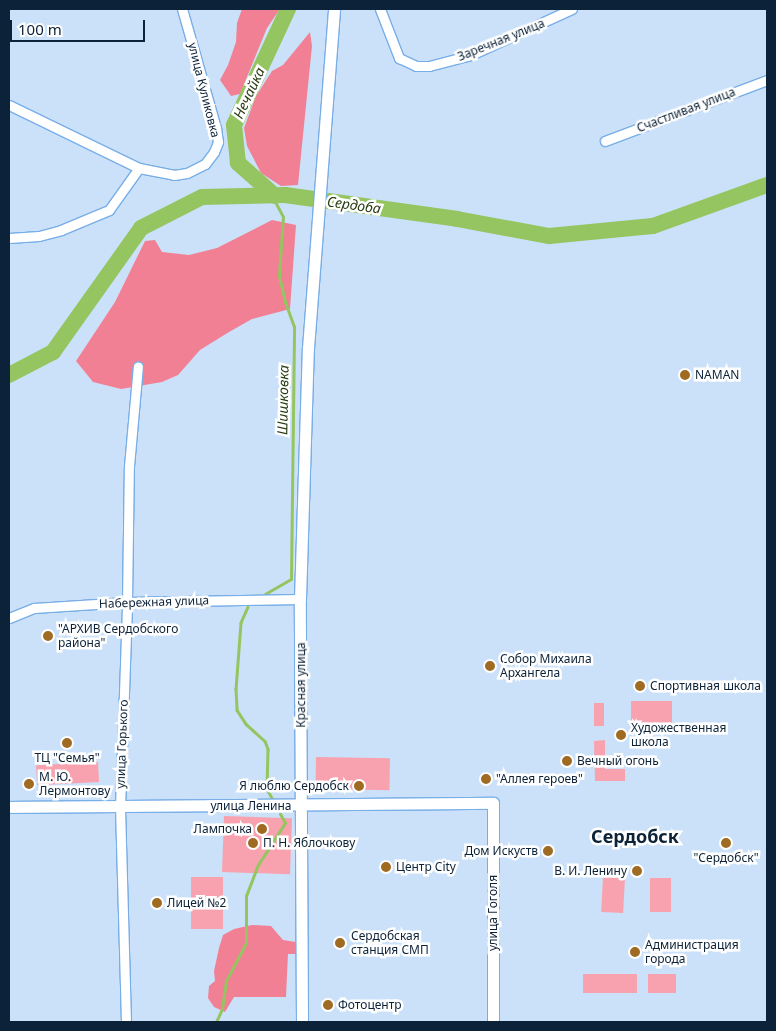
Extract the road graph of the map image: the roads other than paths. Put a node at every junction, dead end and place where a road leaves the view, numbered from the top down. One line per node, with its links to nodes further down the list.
1 (182, 9): 8 (street, улица Куликовка)
2 (334, 9): 11 (street, Красная улица)
3 (380, 9): 4 (street, Заречная улица)
4 (572, 9)
5 (767, 80): 7 (street, Счастливая улица)
6 (9, 105): 8 (street, улица Куликовка)
7 (605, 141)
8 (139, 168): 9 (street)
9 (9, 238)
10 (138, 366): 12 (street, улица Горького)
11 (300, 599): 12 (street, Набережная улица); 15 (street, Красная улица)
12 (127, 602): 13 (street, Набережная улица); 17 (street, улица Горького)
13 (9, 618)
14 (493, 803): 15 (street, улица Ленина); 20 (street, улица Гоголя)
15 (303, 806): 17 (street, улица Ленина); 19 (street, Красная улица)
16 (9, 807): 17 (street, улица Ленина)
17 (120, 807): 18 (street, улица Горького)
18 (126, 1022)
19 (302, 1022)
20 (493, 1022)

